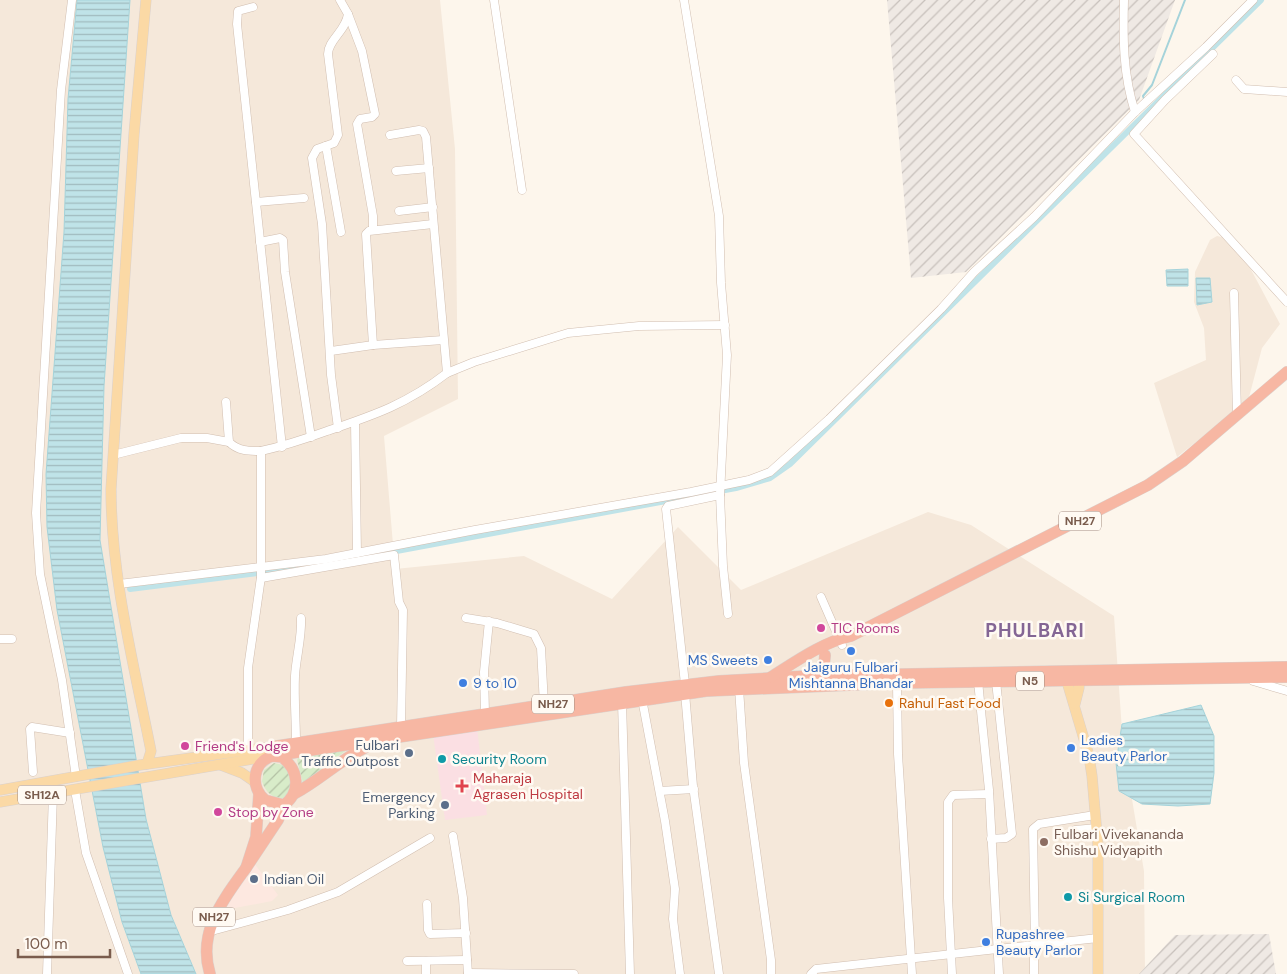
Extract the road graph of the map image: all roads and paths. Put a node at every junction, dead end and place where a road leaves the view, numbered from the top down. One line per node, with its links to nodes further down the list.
1 (72, 0): 80 (street)
2 (146, 0): 45 (main road)
3 (340, 0): 9 (street)
4 (494, 0): 20 (street)
5 (684, 0): 31 (street)
6 (1124, 0): 15 (street)
7 (1253, 0): 12 (street)
8 (253, 7): 22 (street)
9 (348, 14): 17 (street); 26 (street)
10 (1213, 54): 14 (street)
11 (1236, 80): 13 (street)
12 (1157, 92): 14 (street); 15 (street)
13 (1287, 92)
14 (1165, 100): 30 (street)
15 (1135, 112): 46 (street)
16 (390, 135): 18 (street)
17 (326, 146): 27 (street); 34 (street)
18 (429, 168): 19 (street); 23 (street)
19 (396, 171)
20 (522, 190)
21 (304, 198): 22 (street)
22 (256, 202): 28 (street)
23 (433, 208): 24 (street); 25 (street)
24 (399, 210)
25 (433, 224): 26 (street); 32 (street)
26 (373, 230): 33 (street)
27 (341, 232)
28 (260, 242): 41 (street); 43 (street)
29 (1234, 293): 38 (street)
30 (1287, 302)
31 (725, 325): 36 (street); 46 (street)
32 (443, 340): 33 (street); 36 (street)
33 (372, 345): 34 (street)
34 (331, 351): 40 (street)
35 (1287, 372): 38 (highway, NH27)
36 (447, 373): 39 (street)
37 (226, 402): 42 (street)
38 (1237, 415): 58 (highway, NH27)
39 (355, 422): 40 (street); 48 (street)
40 (338, 428): 41 (street)
41 (311, 437): 43 (street)
42 (229, 442): 44 (street); 45 (street)
43 (282, 447): 44 (street)
44 (261, 451): 49 (street)
45 (113, 455): 50 (main road)
46 (720, 486): 47 (street); 48 (street)
47 (720, 495): 52 (street); 72 (street)
48 (358, 553): 49 (street)
49 (261, 573): 50 (street); 79 (street); 83 (street)
50 (119, 584): 85 (main road)
51 (821, 597): 58 (street)
52 (728, 614)
53 (301, 618): 82 (street)
54 (466, 618): 55 (street)
55 (488, 621): 77 (street); 78 (street)
56 (0, 639): 57 (street)
57 (12, 639)
58 (844, 640): 59 (highway, NH27); 69 (highway, NH27)
59 (825, 655): 61 (highway); 64 (highway, NH27)
60 (1287, 667): 63 (highway, N5)
61 (827, 675): 62 (highway, N5); 64 (highway, N5)
62 (1065, 676): 63 (highway, N5); 68 (highway, N5); 76 (main road)
63 (1079, 676): 66 (highway, N5); 76 (main road)
64 (786, 677): 69 (highway, NH27)
65 (1287, 677): 66 (highway, N5)
66 (1246, 679): 73 (street)
67 (978, 681): 68 (highway, N5); 70 (highway, N5); 99 (street)
68 (996, 681): 107 (street)
69 (772, 683): 70 (highway, N5); 71 (highway, NH27); 72 (highway, NH27)
70 (897, 683): 117 (street)
71 (738, 688): 72 (highway, NH27); 129 (street)
72 (685, 689): 74 (highway, NH27); 77 (highway, NH27); 93 (street)
73 (1287, 691)
74 (642, 699): 75 (highway, NH27); 95 (street)
75 (622, 702): 81 (highway, NH27); 126 (street)
76 (1075, 704): 102 (main road)
77 (544, 705): 78 (highway, NH27)
78 (485, 714): 79 (highway, NH27)
79 (401, 727): 82 (highway, NH27)
80 (70, 733): 89 (street); 90 (street)
81 (388, 737): 84 (highway, NH27); 98 (highway, NH27)
82 (296, 743): 84 (highway, NH27)
83 (248, 751): 84 (main road, SH12A); 86 (main road, SH12A)
84 (272, 751): 88 (main road, SH12A); 91 (highway); 98 (highway)
85 (152, 752): 86 (main road); 87 (main road)
86 (163, 762): 87 (main road, SH12A)
87 (143, 764): 90 (main road, SH12A)
88 (220, 764): 91 (main road); 92 (main road, SH12A)
89 (33, 772)
90 (79, 777): 94 (main road, SH12A)
91 (255, 782): 97 (highway, NH27)
92 (79, 789): 96 (main road, SH12A); 122 (street)
93 (694, 789): 95 (street); 128 (street)
94 (0, 790)
95 (660, 791): 127 (street)
96 (53, 794): 100 (main road, SH12A); 121 (street)
97 (259, 794): 101 (highway); 108 (highway, NH27)
98 (294, 794): 101 (highway, NH27)
99 (989, 794): 107 (street); 115 (street)
100 (0, 802)
101 (284, 805): 108 (highway, NH27)
102 (1095, 815): 103 (main road); 113 (street)
103 (1097, 828): 104 (street); 112 (main road)
104 (1075, 830)
105 (453, 836): 111 (street)
106 (430, 838): 110 (street)
107 (991, 839): 114 (street)
108 (246, 868): 110 (highway, NH27)
109 (427, 904): 111 (street)
110 (208, 932): 123 (highway, NH27)
111 (466, 933): 116 (street)
112 (1098, 938): 113 (street); 135 (main road)
113 (1034, 945): 114 (street); 134 (street)
114 (997, 950): 115 (street); 133 (street)
115 (951, 955): 117 (street); 132 (street)
116 (467, 960): 119 (street); 120 (street)
117 (910, 960): 130 (street); 131 (street)
118 (407, 961): 119 (street)
119 (426, 961): 124 (street)
120 (468, 973): 125 (street)
121 (47, 974)
122 (128, 974)
123 (210, 974)
124 (426, 974)
125 (574, 974)
126 (630, 974)
127 (680, 974)
128 (719, 974)
129 (771, 974)
130 (811, 974)
131 (912, 974)
132 (952, 974)
133 (999, 974)
134 (1034, 974)
135 (1098, 974)

